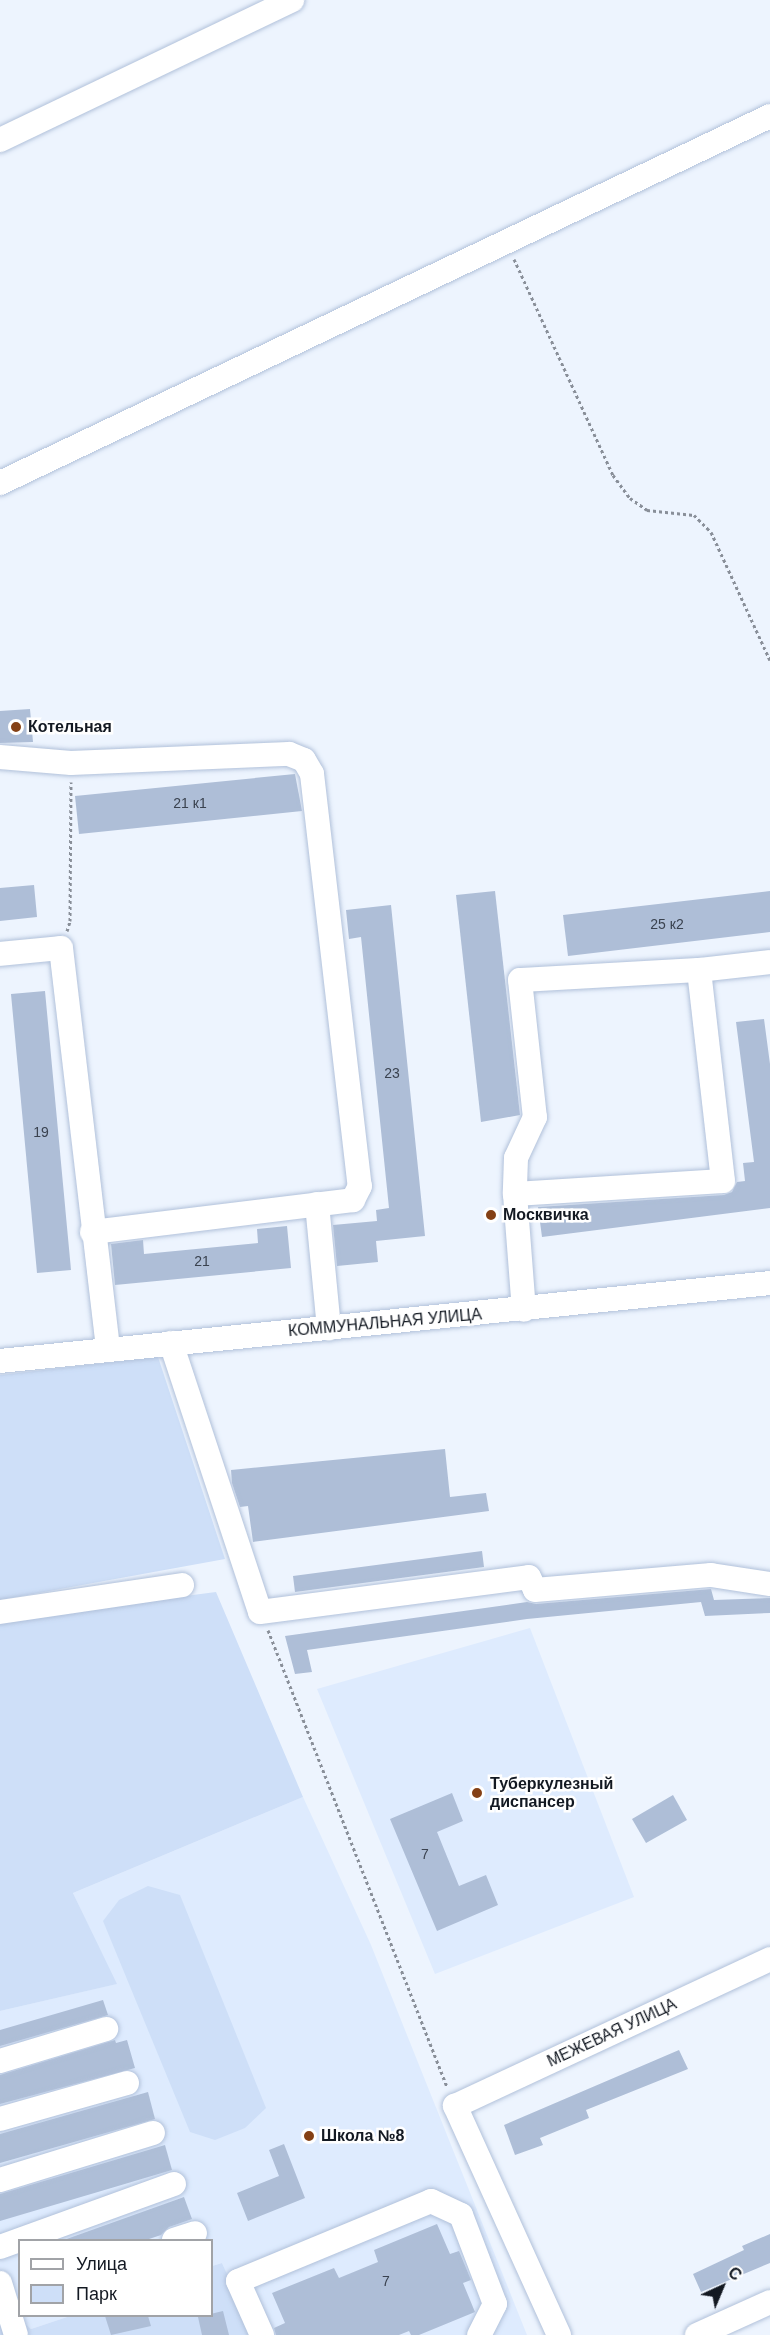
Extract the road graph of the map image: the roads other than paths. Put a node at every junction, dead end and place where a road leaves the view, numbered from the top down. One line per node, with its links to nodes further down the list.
1 (292, 0): 3 (street)
2 (770, 116): 4 (street)
3 (0, 140)
4 (0, 483)
5 (0, 757): 10 (street)
6 (0, 954): 11 (street)
7 (770, 962): 8 (street)
8 (699, 970): 9 (street); 9 (street)
9 (515, 1194): 13 (street)
10 (317, 1204): 11 (street); 14 (street)
11 (92, 1232): 16 (street)
12 (770, 1283): 13 (street, КОММУНАЛЬНАЯ УЛИЦА)
13 (524, 1310): 14 (street, КОММУНАЛЬНАЯ УЛИЦА)
14 (329, 1328): 15 (street, КОММУНАЛЬНАЯ УЛИЦА)
15 (171, 1343): 16 (street, КОММУНАЛЬНАЯ УЛИЦА); 18 (street)
16 (108, 1349): 17 (street, КОММУНАЛЬНАЯ УЛИЦА)
17 (0, 1361)
18 (770, 1584)
19 (182, 1585): 20 (street)
20 (0, 1612)
21 (770, 1959): 37 (street, МЕЖЕВАЯ УЛИЦА)
22 (106, 2029): 23 (street)
23 (0, 2061)
24 (127, 2083): 25 (street)
25 (0, 2119)
26 (153, 2133): 27 (street)
27 (0, 2180)
28 (174, 2184): 29 (street)
29 (22, 2239)
30 (18, 2240): 31 (street)
31 (0, 2247)
32 (8, 2294): 34 (street)
33 (770, 2302): 38 (street)
34 (16, 2335)
35 (262, 2335): 36 (street)
36 (479, 2335)
37 (559, 2335)
38 (697, 2335)

